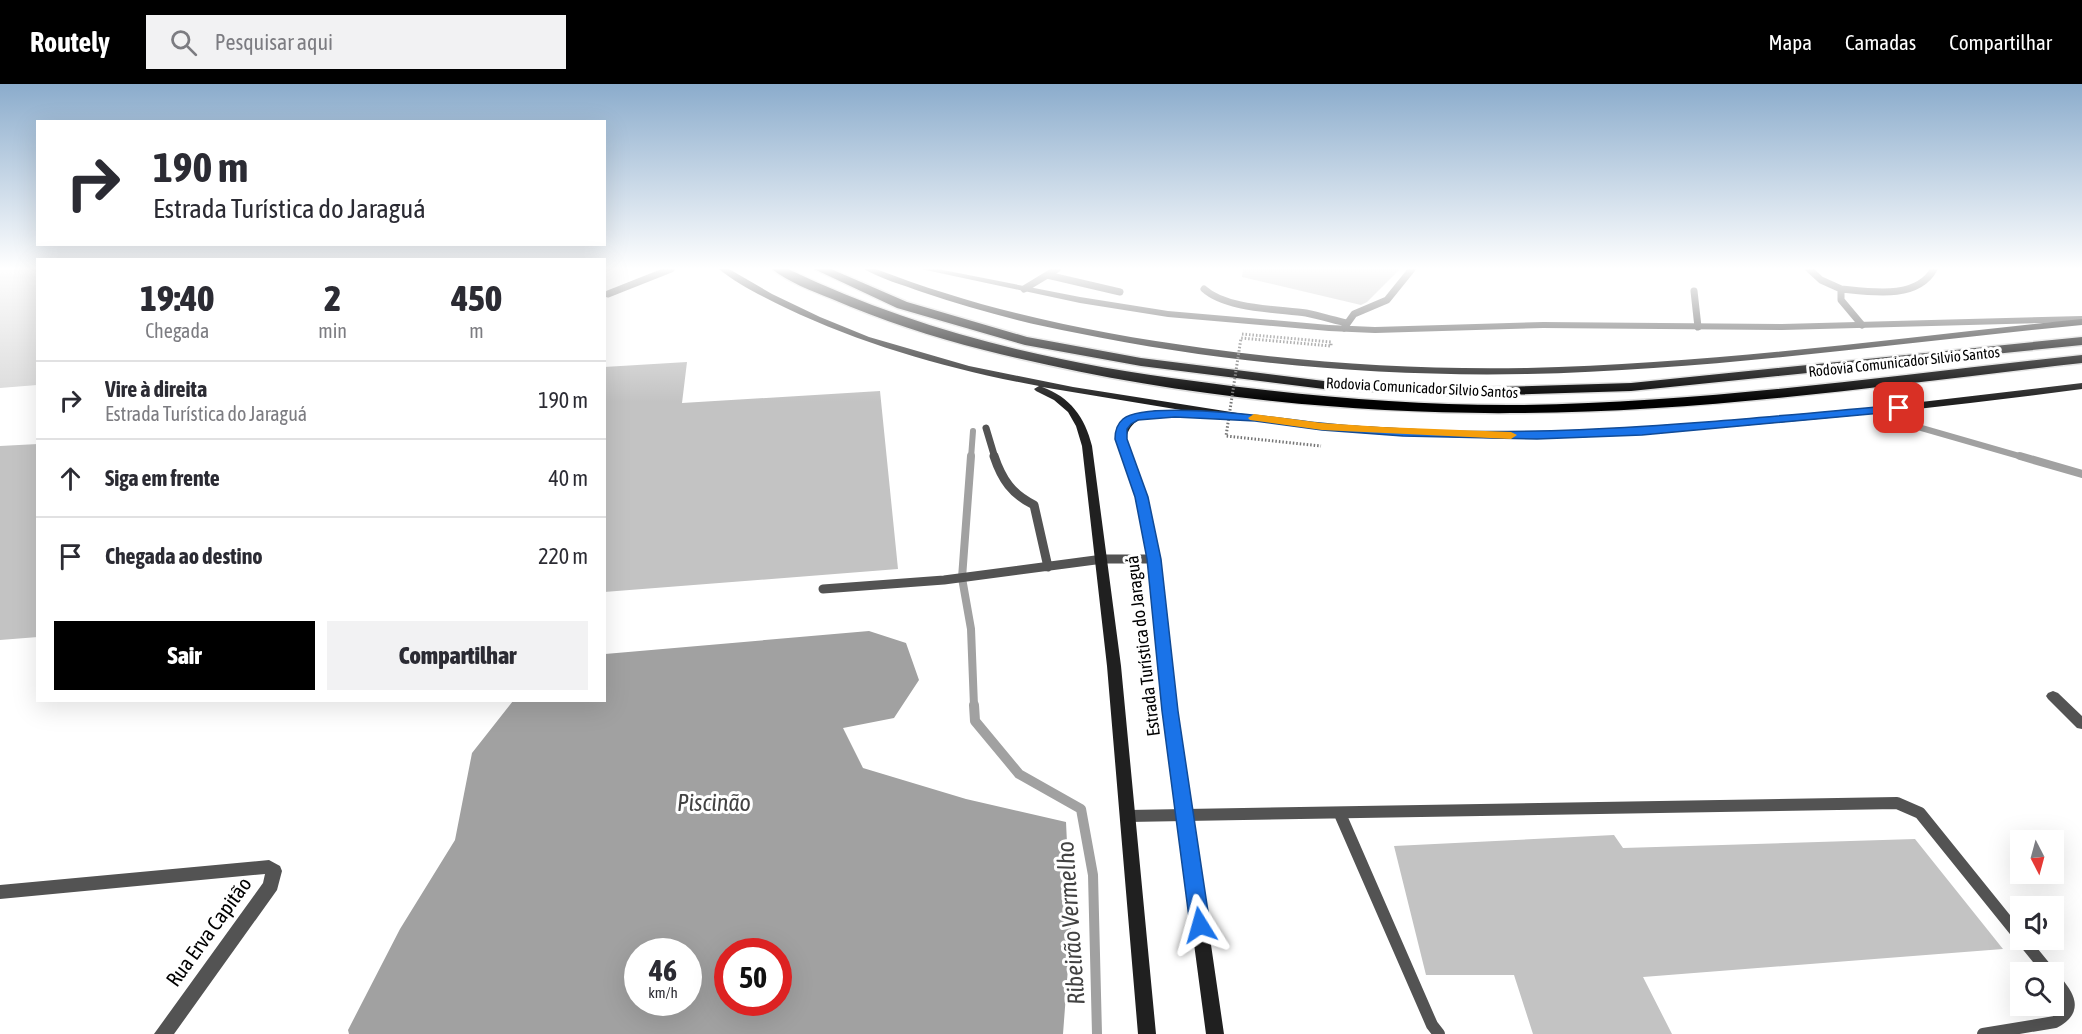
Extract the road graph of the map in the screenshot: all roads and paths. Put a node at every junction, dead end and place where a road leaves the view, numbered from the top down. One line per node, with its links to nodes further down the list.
1 (806, 313): 17 (main road)
2 (875, 313): 16 (highway, Rodovia Comunicador Silvio Santos)
3 (930, 313): 15 (highway, Rodovia Comunicador Silvio Santos)
4 (1001, 313): 10 (main road)
5 (1164, 313): 12 (street)
6 (1300, 313): 12 (lane)
7 (1354, 313): 12 (lane)
8 (1696, 313): 13 (lane)
9 (1852, 313): 11 (lane)
10 (2082, 321): 11 (street)
11 (1862, 325): 13 (street)
12 (1346, 326): 13 (street)
13 (1698, 327)
14 (1242, 334): 21 (path, bridge)
15 (2082, 341)
16 (2082, 359)
17 (994, 374): 19 (main road); 22 (main road, Estrada Turística do Jaraguá)
18 (2082, 386): 19 (main road)
19 (1255, 418): 23 (main road, Estrada Turística do Jaraguá)
20 (986, 428): 24 (lane)
21 (1321, 446)
22 (1103, 559): 23 (lane); 24 (lane); 30 (main road, Estrada Turística do Jaraguá)
23 (1154, 559): 29 (main road, Estrada Turística do Jaraguá)
24 (1048, 567): 25 (lane)
25 (823, 589)
26 (2054, 696): 27 (street)
27 (2082, 724)
28 (1340, 814): 29 (lane); 32 (lane); 39 (lane)
29 (1185, 815): 30 (lane); 38 (main road, Estrada Turística do Jaraguá)
30 (1128, 816): 37 (main road, Estrada Turística do Jaraguá)
31 (0, 892): 36 (street, Rua Erva Capitão)
32 (2010, 924)
33 (2031, 950): 34 (lane)
34 (2041, 962)
35 (2064, 993): 40 (lane)
36 (163, 1034)
37 (1147, 1034)
38 (1215, 1034)
39 (1439, 1034)
40 (1983, 1034)

